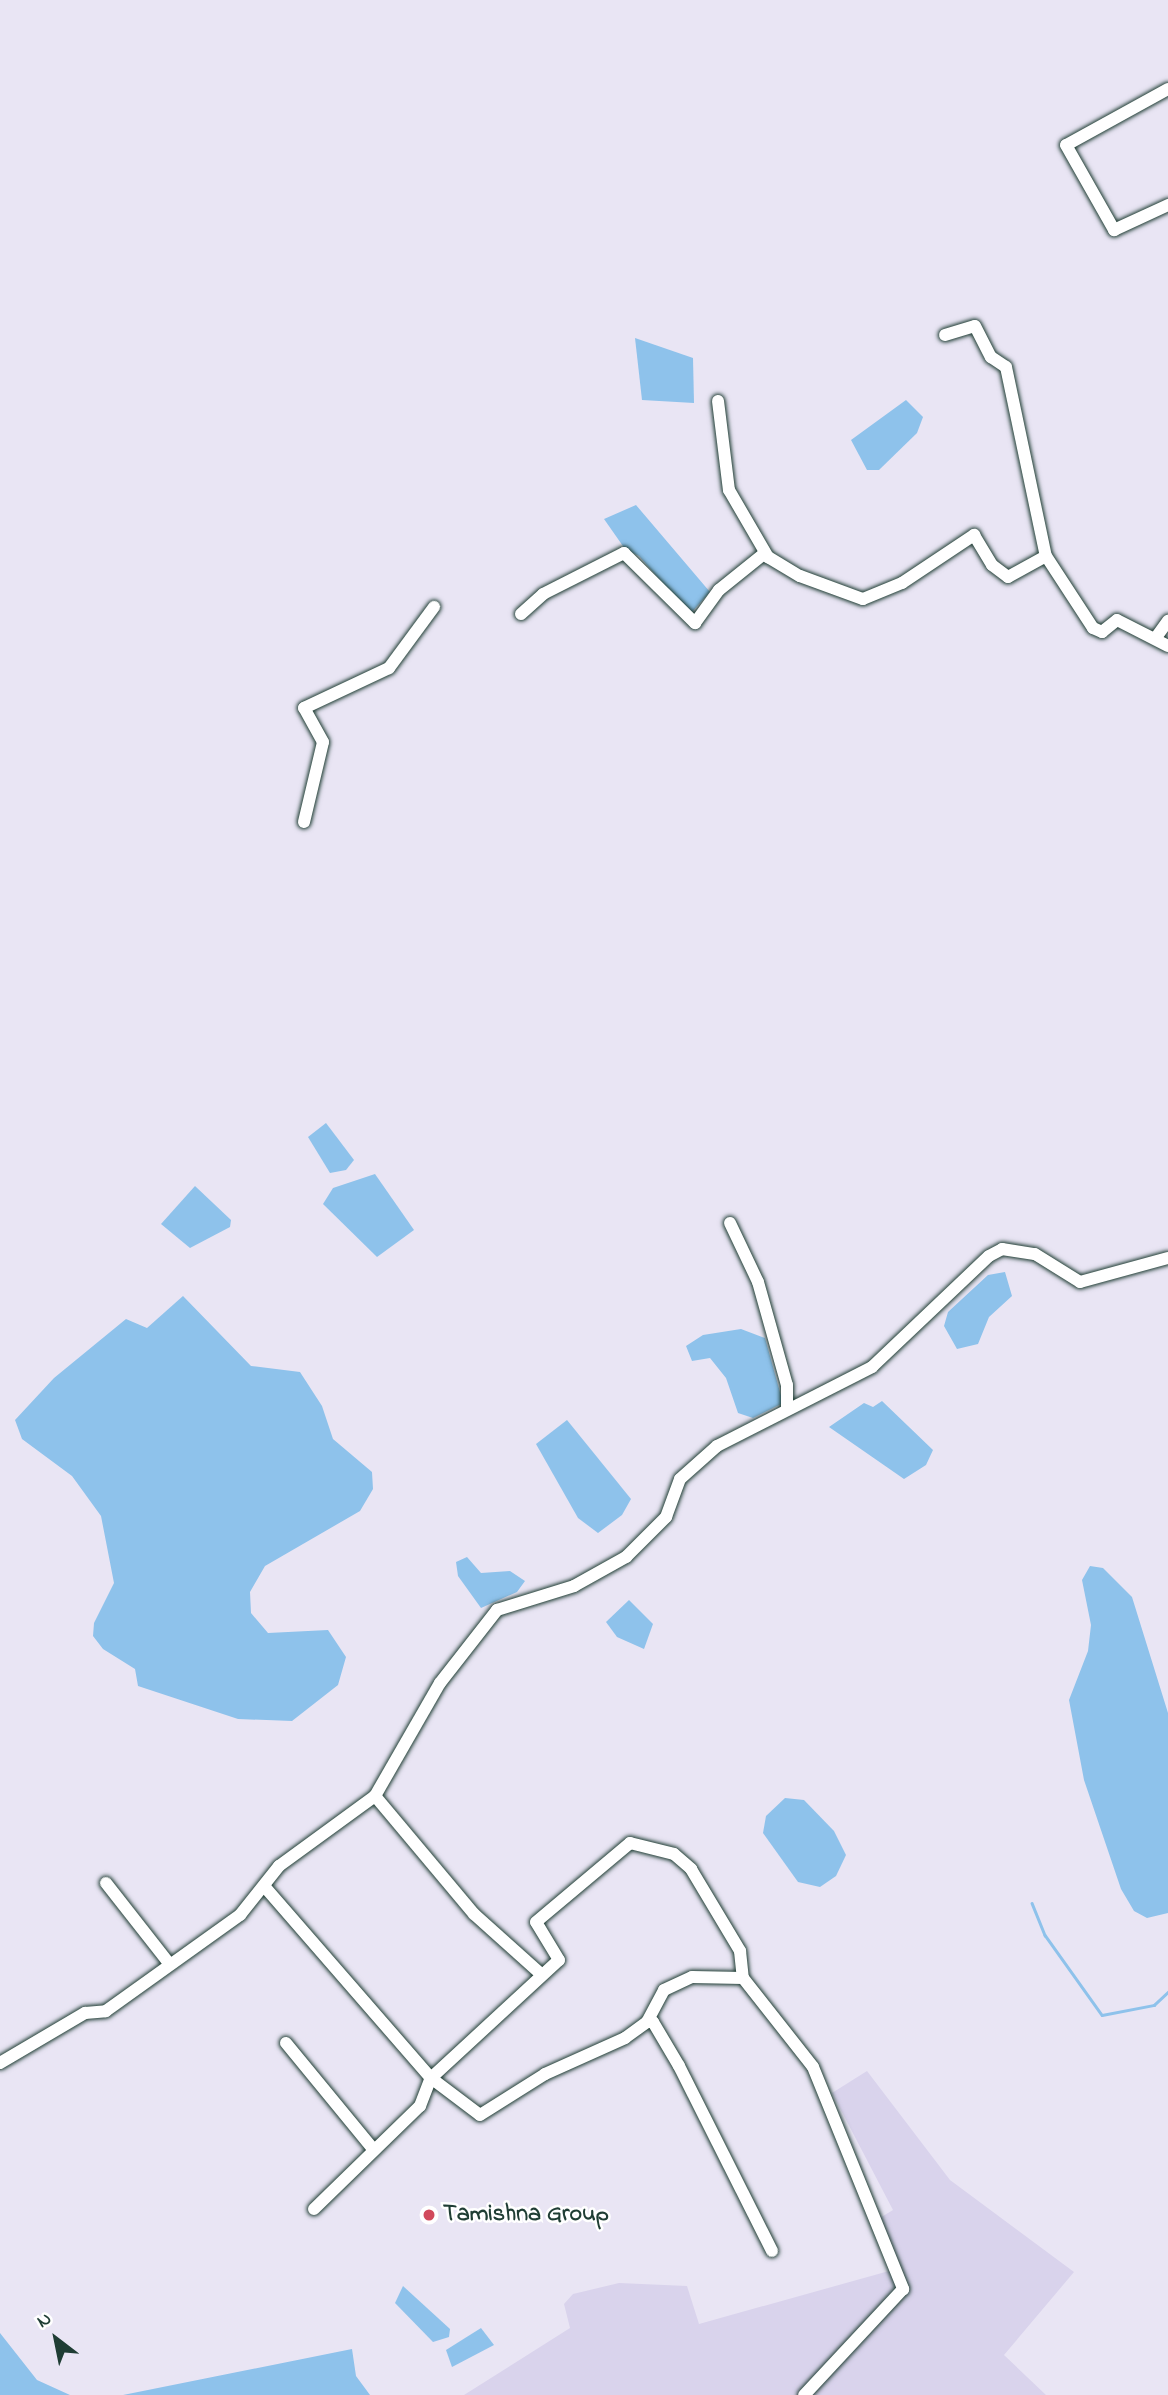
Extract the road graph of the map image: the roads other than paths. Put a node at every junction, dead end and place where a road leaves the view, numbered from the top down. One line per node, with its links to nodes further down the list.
1 (1168, 89): 2 (street)
2 (1168, 205)
3 (946, 335): 6 (street)
4 (718, 401): 5 (street)
5 (765, 553): 6 (street); 8 (street)
6 (1046, 555): 10 (street)
7 (434, 607): 12 (street)
8 (521, 614)
9 (1168, 621): 10 (street)
10 (1157, 636): 11 (street)
11 (1168, 646)
12 (304, 822)
13 (730, 1223): 15 (street)
14 (1168, 1258): 15 (street)
15 (787, 1408): 16 (street)
16 (375, 1796): 18 (street); 20 (street)
17 (106, 1884): 19 (street)
18 (264, 1886): 19 (street); 25 (street)
19 (168, 1962): 24 (street)
20 (542, 1975): 21 (street); 25 (street)
21 (743, 1978): 22 (street); 29 (street)
22 (647, 2022): 25 (street); 28 (street)
23 (286, 2043): 26 (street)
24 (0, 2063)
25 (431, 2078): 26 (street)
26 (373, 2149): 27 (street)
27 (314, 2209)
28 (772, 2251)
29 (804, 2395)

